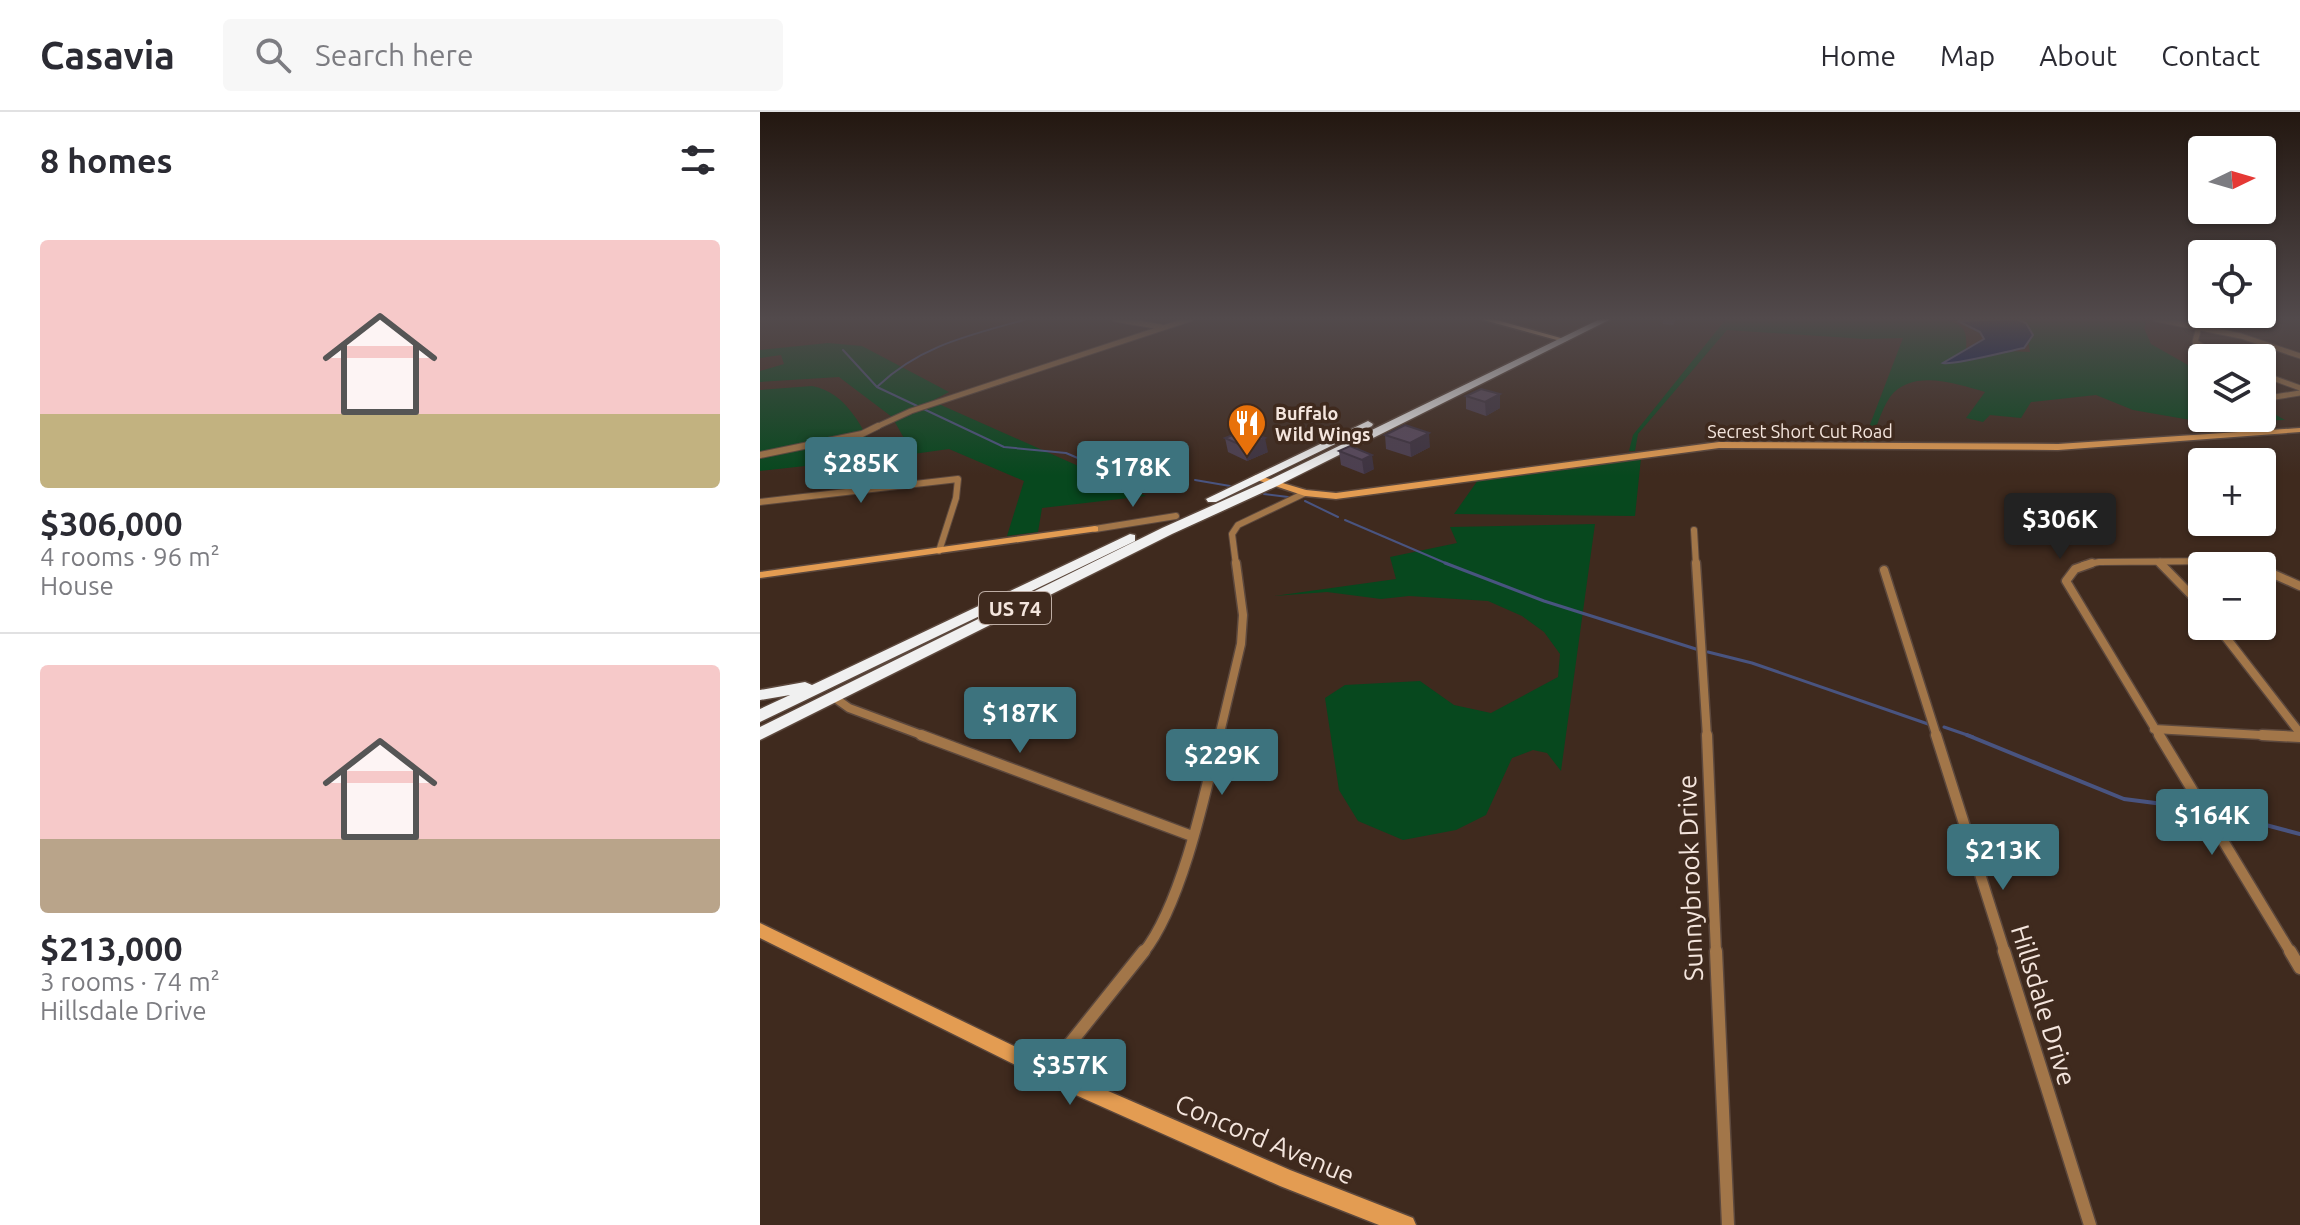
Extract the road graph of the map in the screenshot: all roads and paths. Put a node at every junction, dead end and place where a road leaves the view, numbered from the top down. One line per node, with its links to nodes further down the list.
1 (1033, 371): 8 (street)
2 (1479, 371): 9 (highway, US 74)
3 (1501, 371): 10 (highway, US 74)
4 (2276, 380): 5 (street)
5 (2300, 391): 6 (street)
6 (2276, 396)
7 (2300, 430): 11 (main road, Secrest Short Cut Road)
8 (760, 455)
9 (1256, 478): 10 (main road, Secrest Short Cut Road); 13 (highway, US 74)
10 (1271, 484): 11 (main road, Secrest Short Cut Road); 28 (highway, US 74)
11 (1305, 493): 33 (street)
12 (760, 502): 17 (street)
13 (1176, 516): 14 (street); 16 (highway, US 74)
14 (1095, 529): 16 (street); 17 (main road)
15 (1694, 530): 38 (street, Sunnybrook Drive)
16 (1116, 544): 26 (highway, US 74)
17 (939, 551): 21 (main road)
18 (2159, 562): 19 (street); 24 (street); 30 (street)
19 (2188, 562)
20 (1884, 570): 39 (street, Hillsdale Drive)
21 (760, 575)
22 (2276, 575): 23 (street)
23 (2300, 586)
24 (2188, 592)
25 (2228, 640): 32 (street)
26 (845, 675): 27 (highway); 29 (highway, US 74)
27 (760, 695)
28 (835, 698): 31 (highway, US 74); 33 (street)
29 (760, 716)
30 (2154, 729): 32 (street); 35 (street)
31 (760, 734)
32 (2300, 735)
33 (1192, 836): 36 (street)
34 (762, 934): 36 (main road, Concord Avenue)
35 (2299, 965)
36 (1047, 1072): 37 (main road, Concord Avenue)
37 (1406, 1225)
38 (1728, 1225)
39 (2090, 1225)

